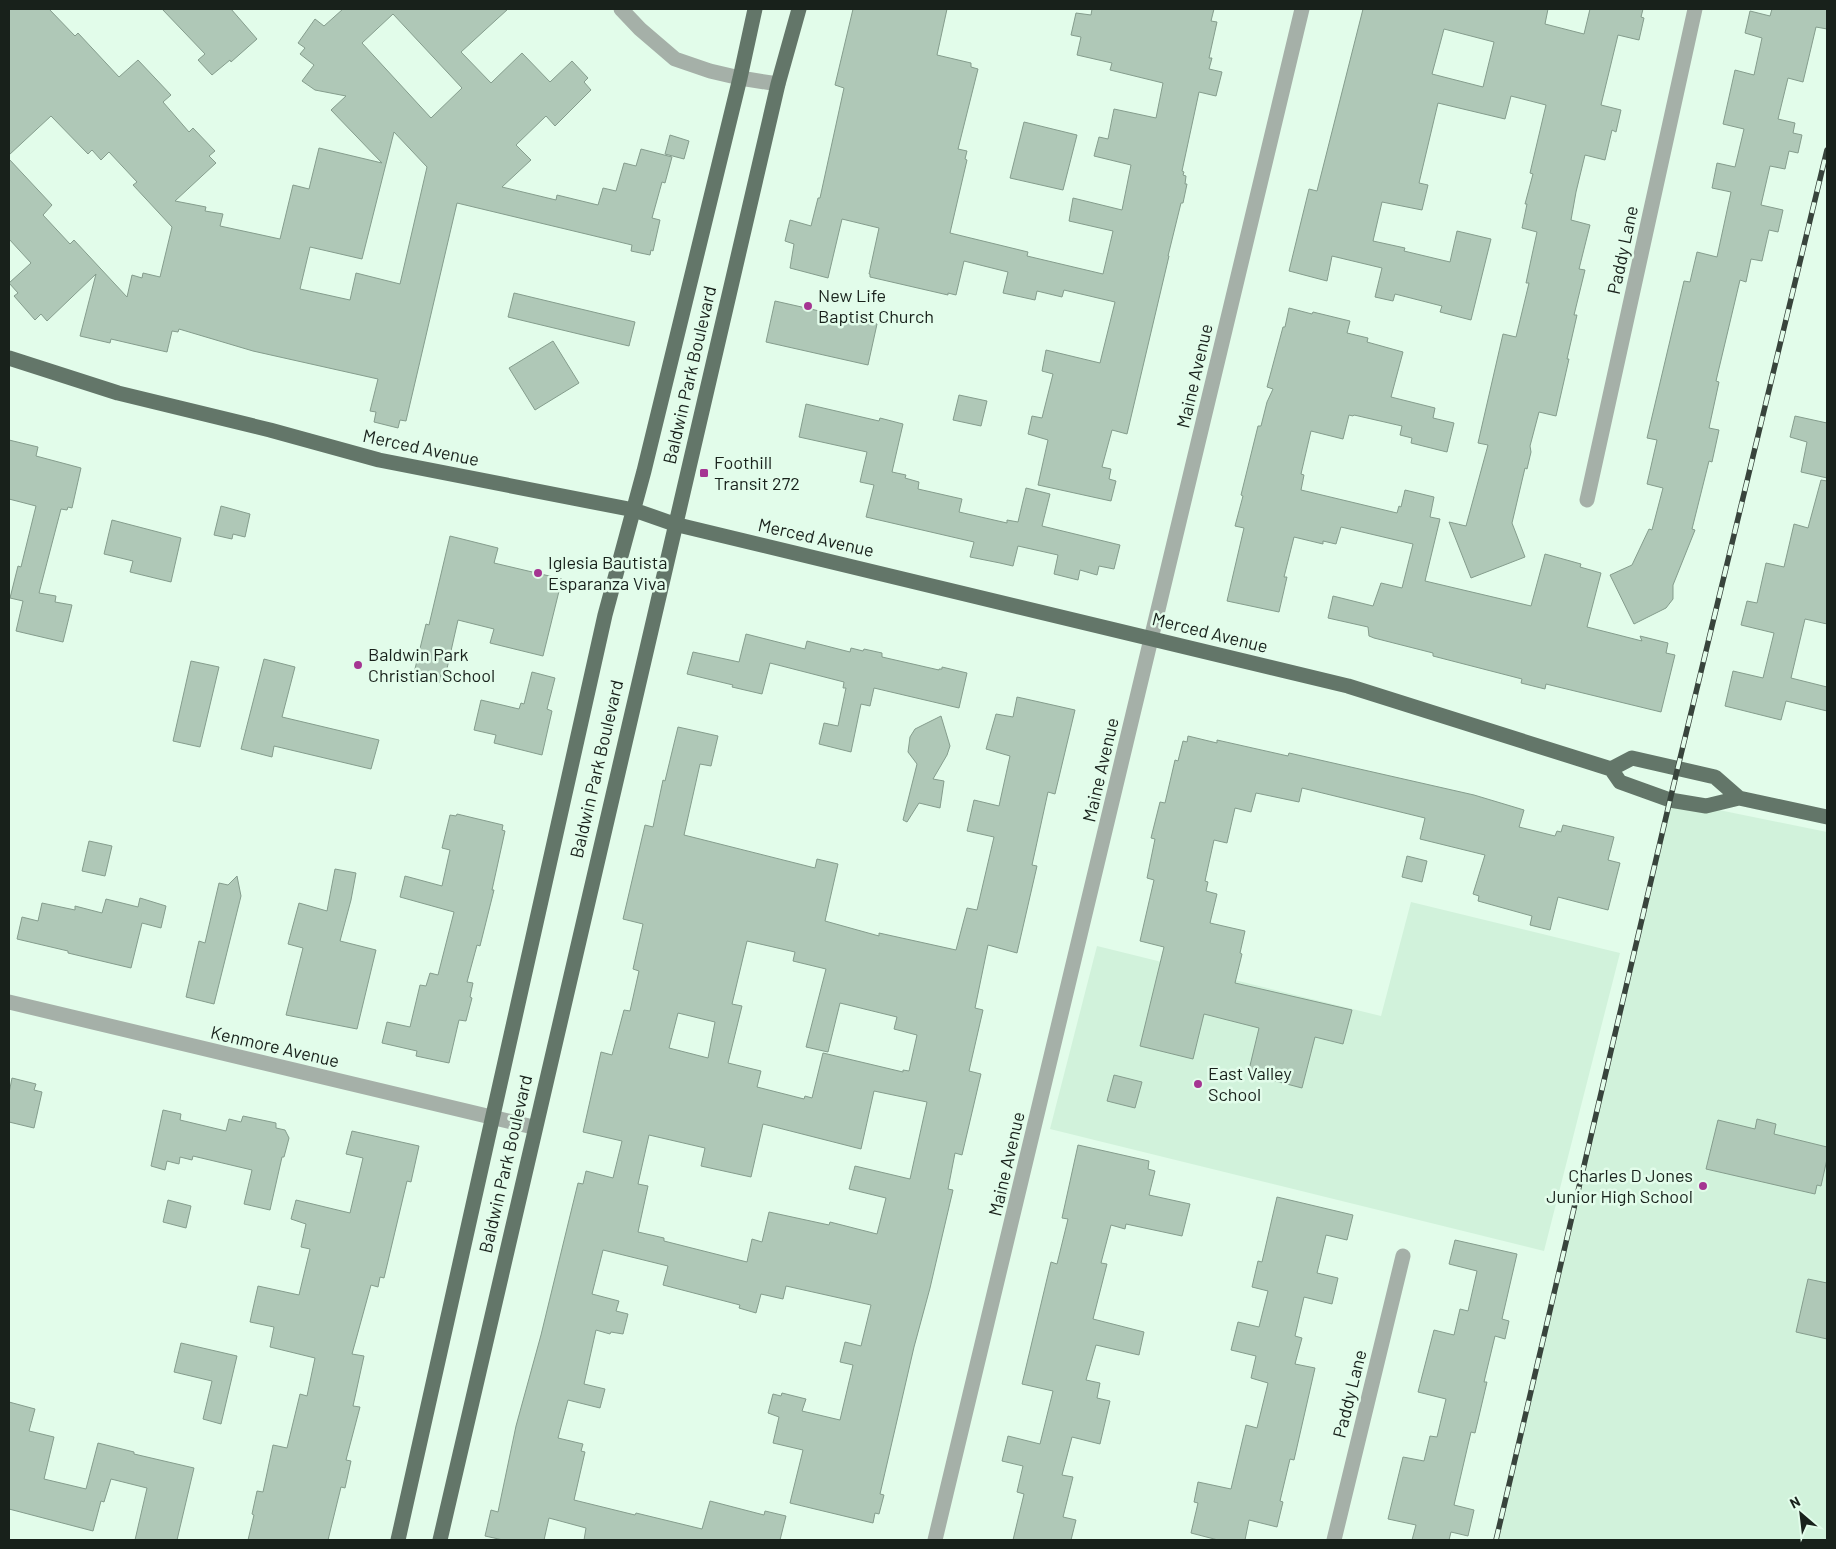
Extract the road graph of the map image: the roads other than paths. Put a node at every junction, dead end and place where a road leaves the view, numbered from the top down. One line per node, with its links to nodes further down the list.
1 (621, 9): 6 (street)
2 (755, 9): 6 (main road, Baldwin Park Boulevard)
3 (799, 9): 7 (main road, Baldwin Park Boulevard)
4 (1302, 9): 12 (street, Maine Avenue)
5 (1695, 9): 9 (street, Paddy Lane)
6 (740, 78): 7 (street); 10 (main road, Baldwin Park Boulevard)
7 (778, 84): 11 (main road, Baldwin Park Boulevard)
8 (9, 358): 10 (main road, Merced Avenue)
9 (1587, 500)
10 (634, 510): 11 (main road, Merced Avenue); 17 (main road, Baldwin Park Boulevard)
11 (674, 524): 12 (main road, Merced Avenue); 18 (main road, Baldwin Park Boulevard)
12 (1152, 638): 13 (main road, Merced Avenue); 22 (street, Maine Avenue)
13 (1611, 769): 14 (main road, Merced Avenue); 14 (main road, Merced Avenue)
14 (1739, 798): 15 (main road, Merced Avenue)
15 (1827, 817)
16 (9, 1002): 17 (street, Kenmore Avenue)
17 (492, 1118): 18 (street, Kenmore Avenue); 20 (main road, Baldwin Park Boulevard)
18 (533, 1127): 21 (main road, Baldwin Park Boulevard)
19 (1403, 1256): 23 (street, Paddy Lane)
20 (398, 1540)
21 (440, 1540)
22 (936, 1540)
23 (1334, 1540)

